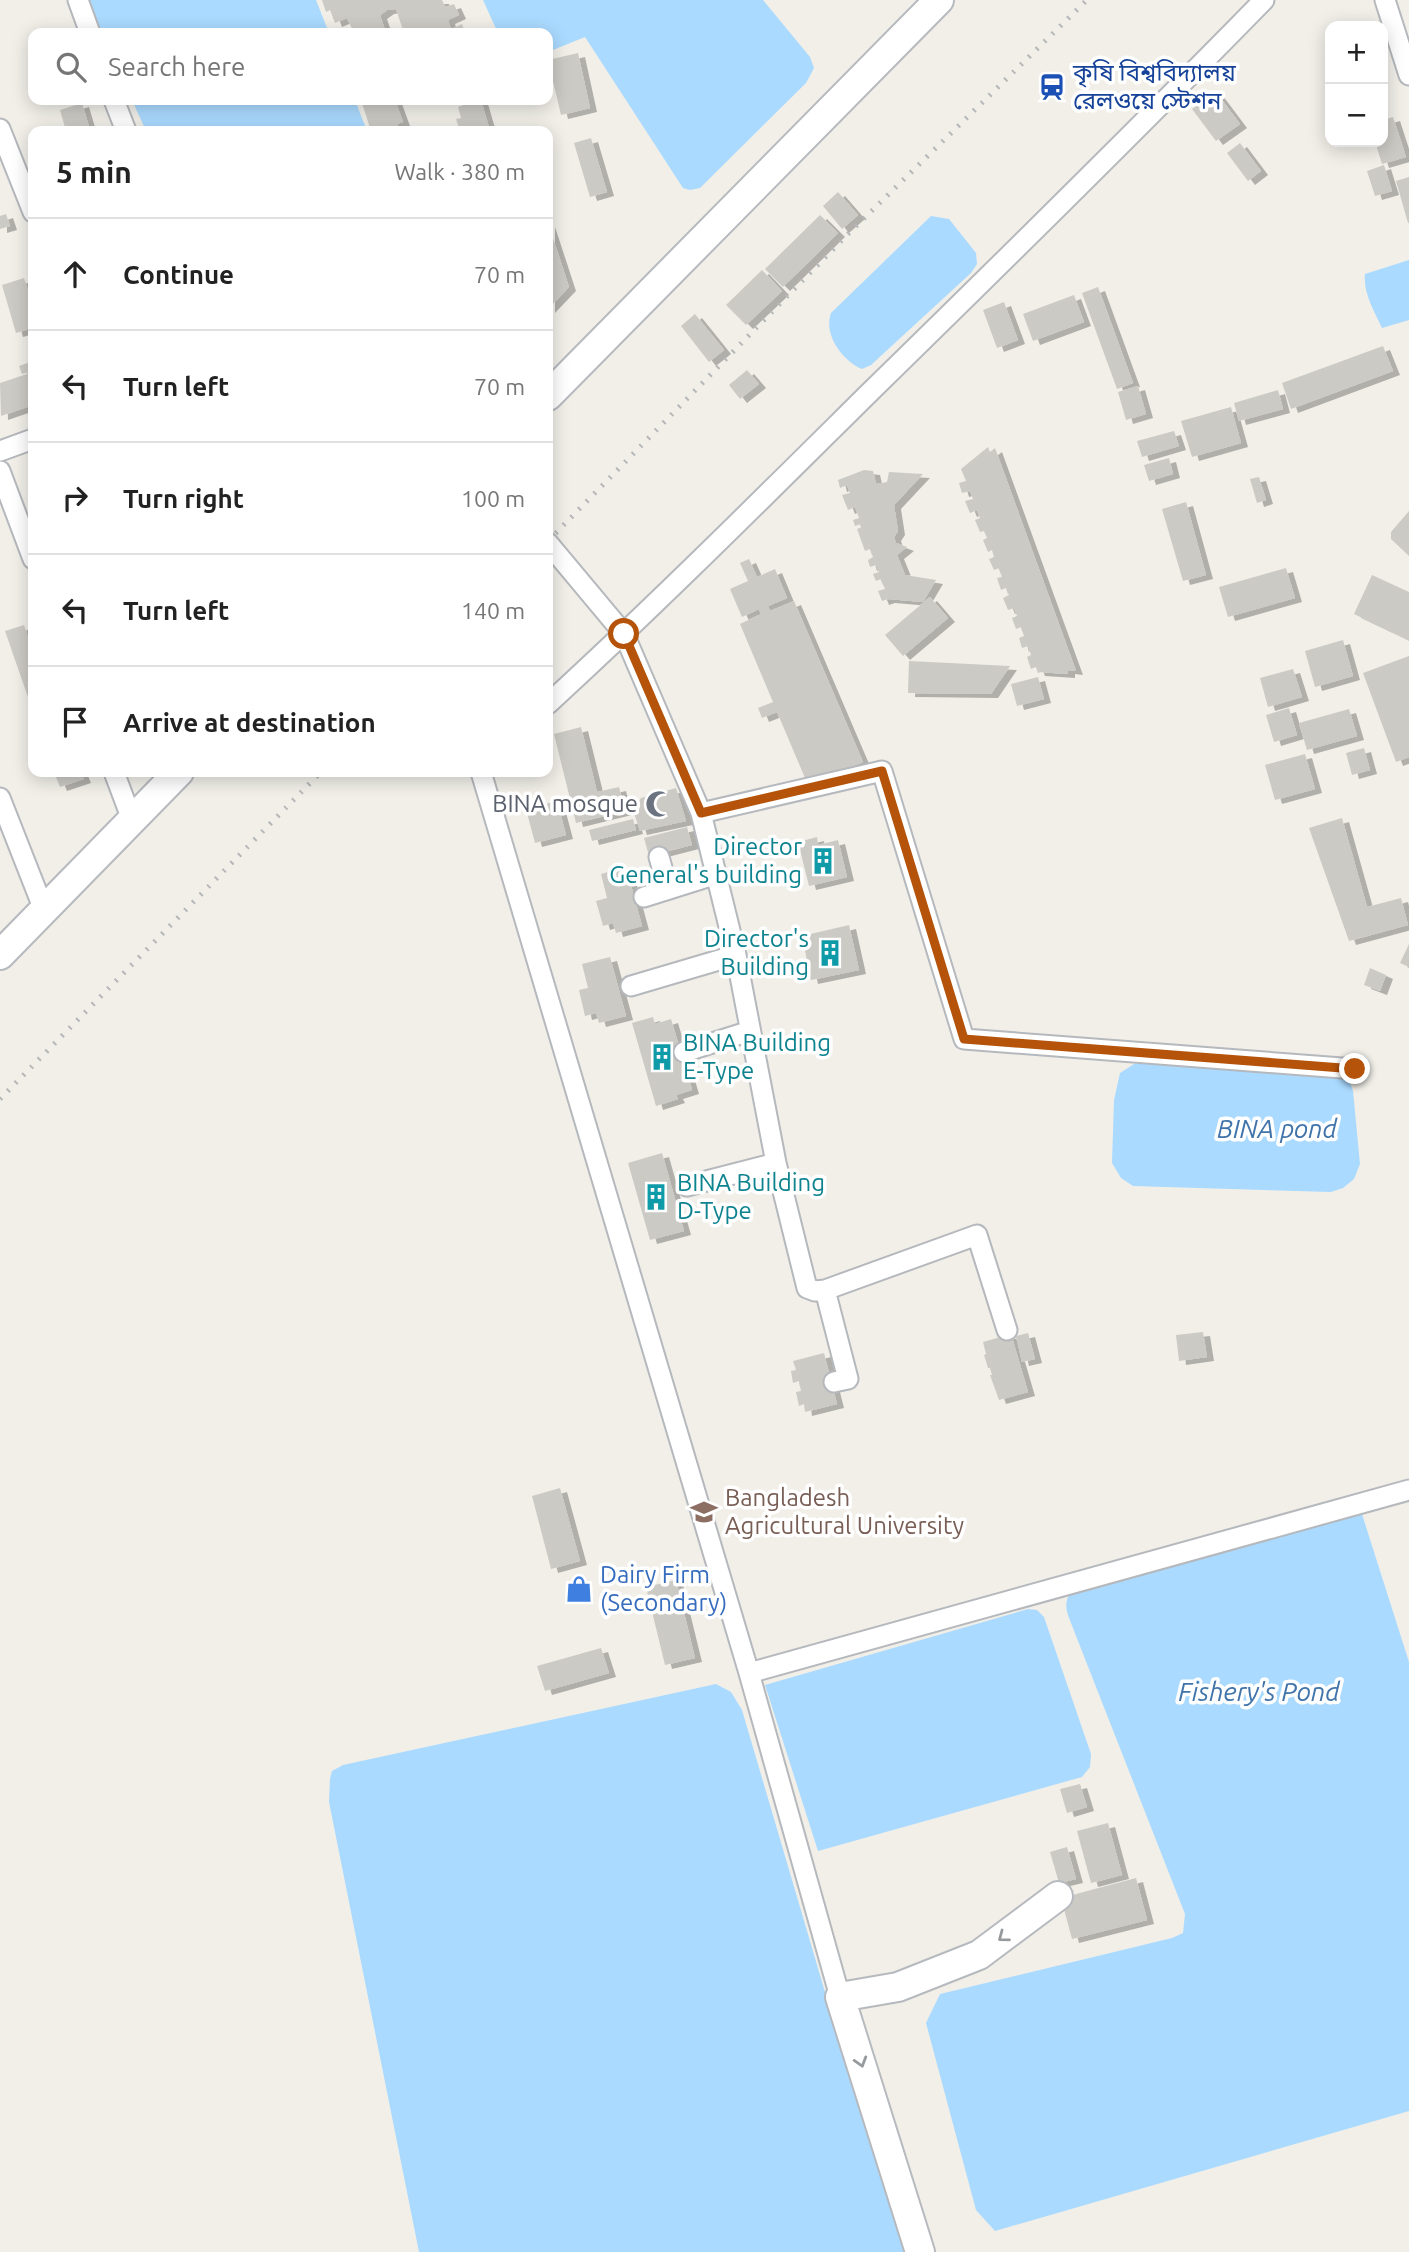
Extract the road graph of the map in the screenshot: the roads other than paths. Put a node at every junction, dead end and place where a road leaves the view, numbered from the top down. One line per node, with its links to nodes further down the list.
1 (78, 0): 5 (street)
2 (939, 0): 11 (street)
3 (1264, 0): 17 (street)
4 (1385, 0): 6 (street)
5 (88, 28)
6 (1409, 75)
7 (116, 105): 8 (street)
8 (124, 126)
9 (0, 129): 10 (street)
10 (28, 199)
11 (553, 391)
12 (28, 441): 13 (street)
13 (0, 451)
14 (0, 471): 15 (street)
15 (28, 546)
16 (553, 549): 17 (street)
17 (624, 634): 18 (street); 23 (street)
18 (553, 699)
19 (116, 777): 24 (street)
20 (174, 777): 24 (street)
21 (482, 777): 42 (street)
22 (0, 798): 29 (street)
23 (701, 813): 26 (street); 35 (street)
24 (132, 820): 29 (street)
25 (659, 857): 27 (street)
26 (717, 874): 27 (street); 31 (street)
27 (668, 889): 28 (street)
28 (643, 897)
29 (44, 910): 30 (street)
30 (0, 955)
31 (736, 955): 32 (street); 33 (street)
32 (631, 986)
33 (750, 1031): 34 (street); 36 (street)
34 (684, 1052)
35 (1355, 1069)
36 (776, 1163): 37 (street); 38 (street)
37 (687, 1186)
38 (825, 1290): 39 (street); 40 (street)
39 (1007, 1330)
40 (834, 1382)
41 (1409, 1490): 42 (street)
42 (749, 1673): 44 (street)
43 (1058, 1896): 44 (street, one-way to 44)
44 (841, 1997): 45 (street, one-way to 45)
45 (920, 2252)

